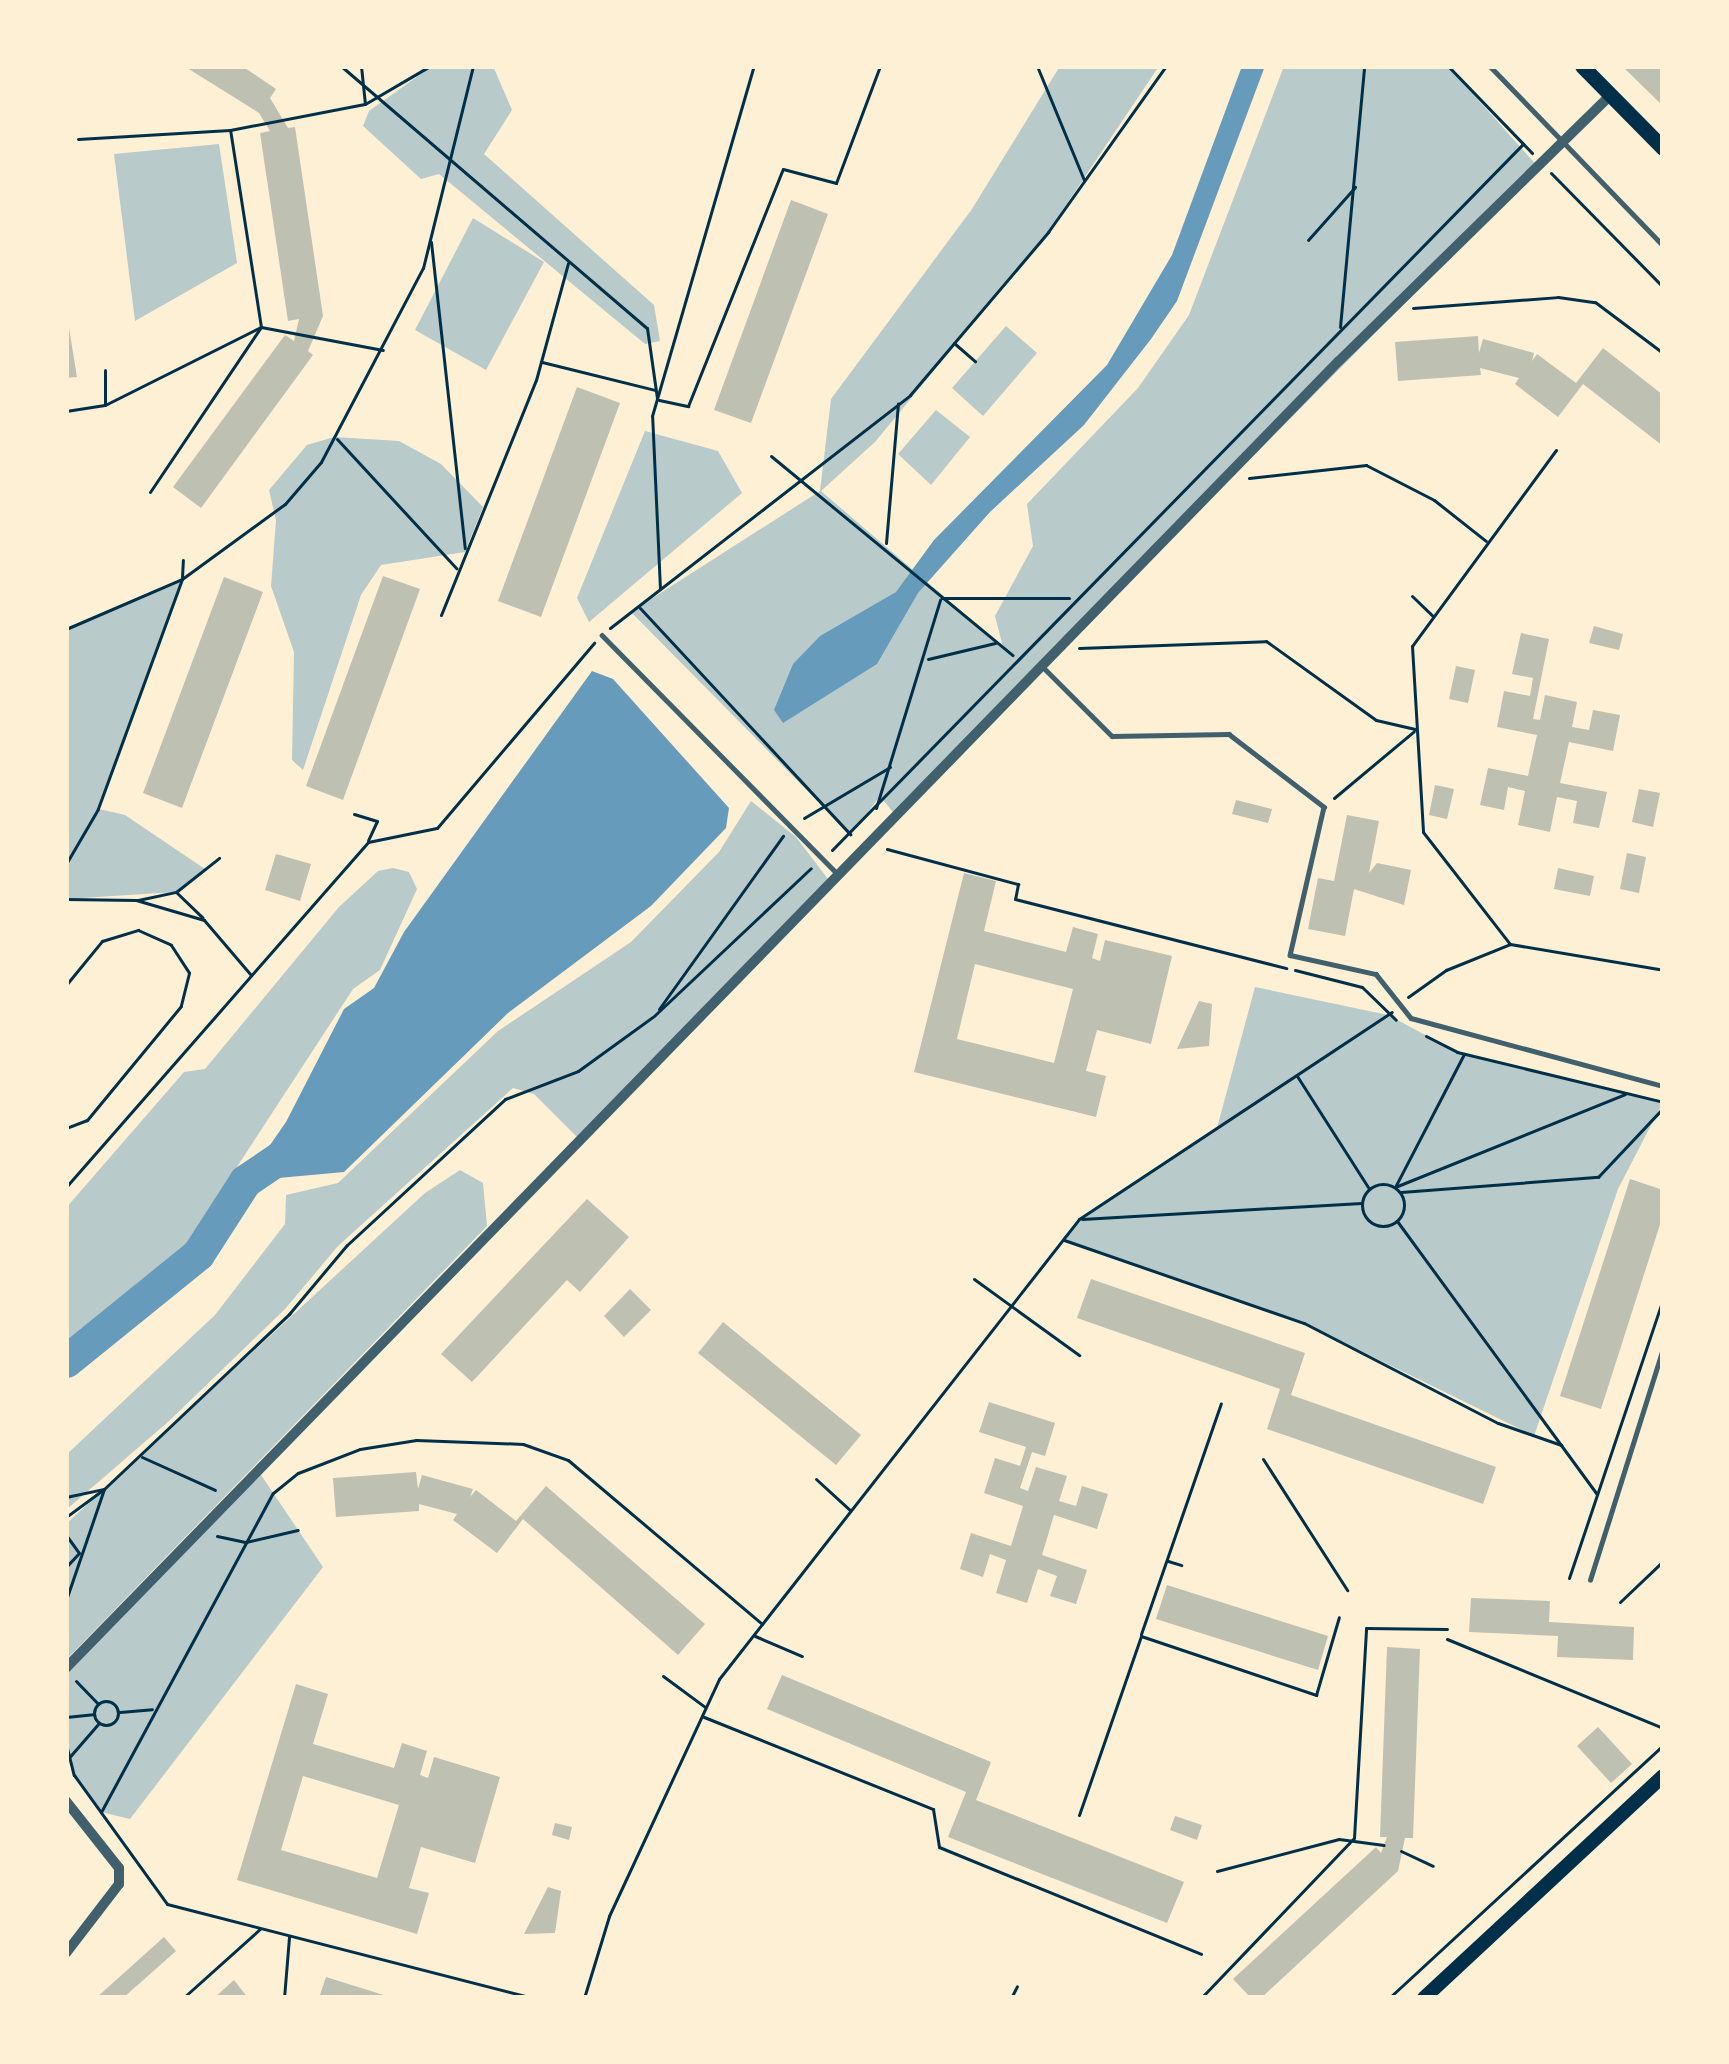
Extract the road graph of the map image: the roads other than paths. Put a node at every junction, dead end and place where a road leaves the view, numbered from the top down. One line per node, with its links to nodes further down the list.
1 (1490, 66): 4 (lane)
2 (1582, 66): 3 (main road)
3 (1611, 95): 4 (street); 5 (main road)
4 (1564, 142): 6 (lane); 8 (street)
5 (1663, 148)
6 (1663, 245)
7 (602, 634): 9 (lane)
8 (1042, 666): 9 (street); 10 (lane)
9 (838, 875): 13 (street)
10 (1663, 1086)
11 (1663, 1348): 12 (lane)
12 (1590, 1580)
13 (66, 1669)
14 (1663, 1775): 17 (main road)
15 (66, 1801): 16 (street)
16 (66, 1953)
17 (1424, 1998)

